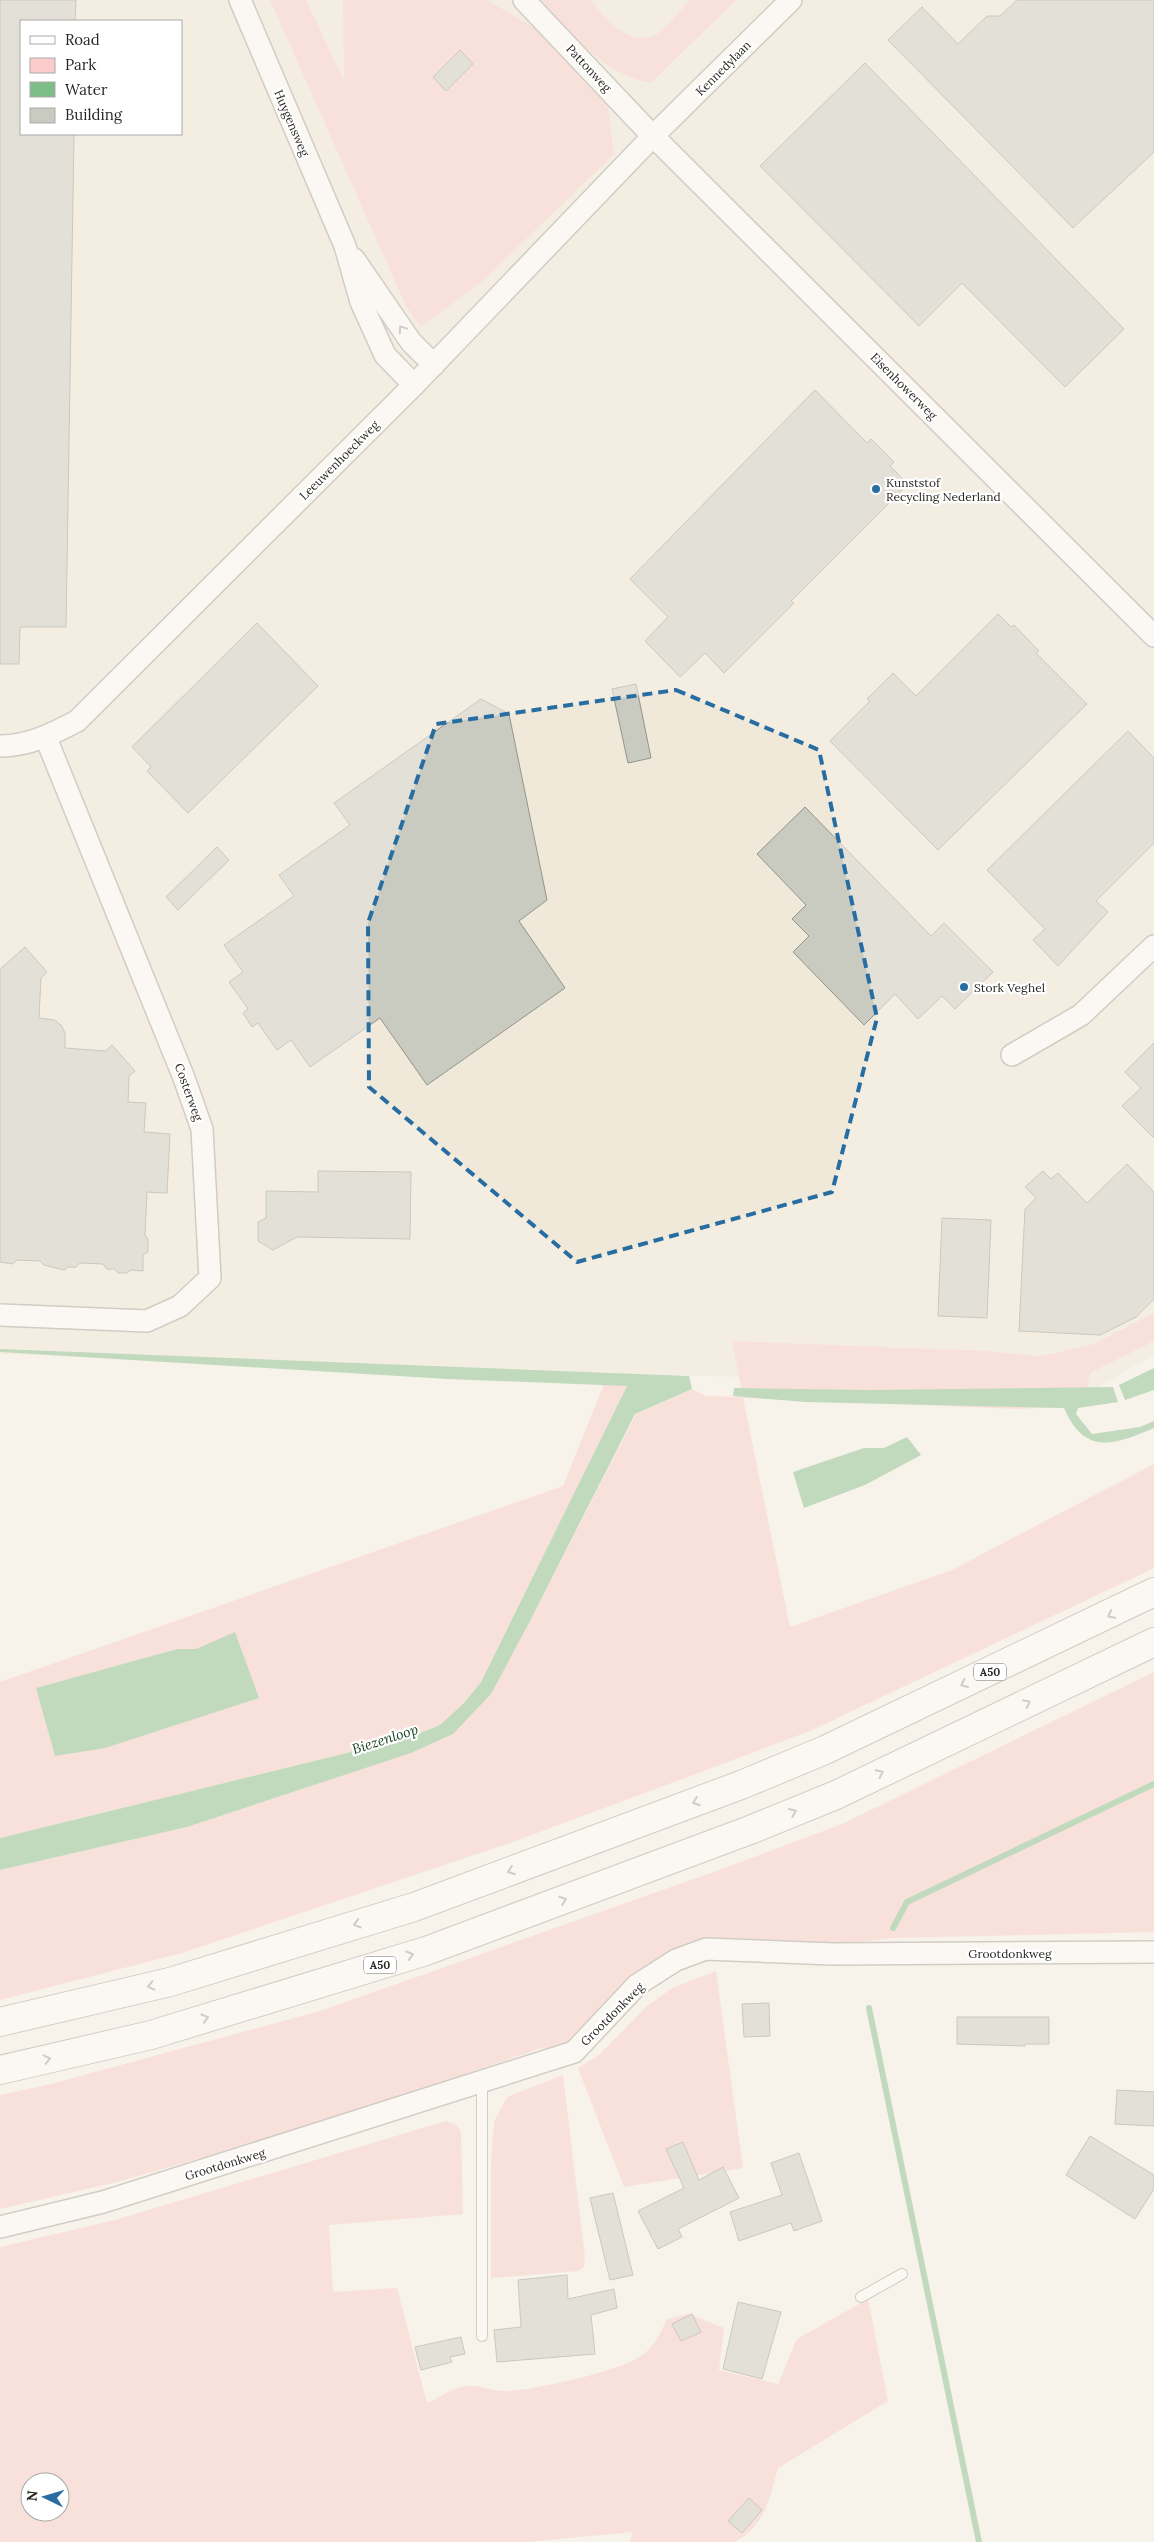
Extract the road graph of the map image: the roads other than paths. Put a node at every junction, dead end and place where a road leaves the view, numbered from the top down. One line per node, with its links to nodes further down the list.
1 (240, 0): 5 (street, Huygensweg)
2 (524, 0): 4 (street, Pattonweg)
3 (791, 0): 4 (street, Kennedylaan)
4 (654, 135): 6 (street, Leeuwenhoeckweg); 8 (street, Eisenhowerweg)
5 (345, 246): 6 (street, Huygensweg, one-way to 5); 7 (street, Huygensweg)
6 (434, 365): 7 (street, Leeuwenhoeckweg)
7 (414, 385): 9 (street, Leeuwenhoeckweg)
8 (1154, 636)
9 (46, 738): 10 (street, Leeuwenhoeckweg); 13 (street, Costerweg)
10 (0, 746)
11 (1154, 946): 12 (street)
12 (1012, 1055)
13 (0, 1315)
14 (1154, 1592): 17 (highway, A50, one-way to 17)
15 (1154, 1642): 18 (highway, A50, one-way to 15)
16 (1154, 1952): 19 (street, Grootdonkweg)
17 (0, 2022)
18 (0, 2070)
19 (482, 2083): 20 (street, Grootdonkweg); 23 (lane)
20 (0, 2227)
21 (902, 2274): 22 (lane)
22 (861, 2297)
23 (482, 2336)

